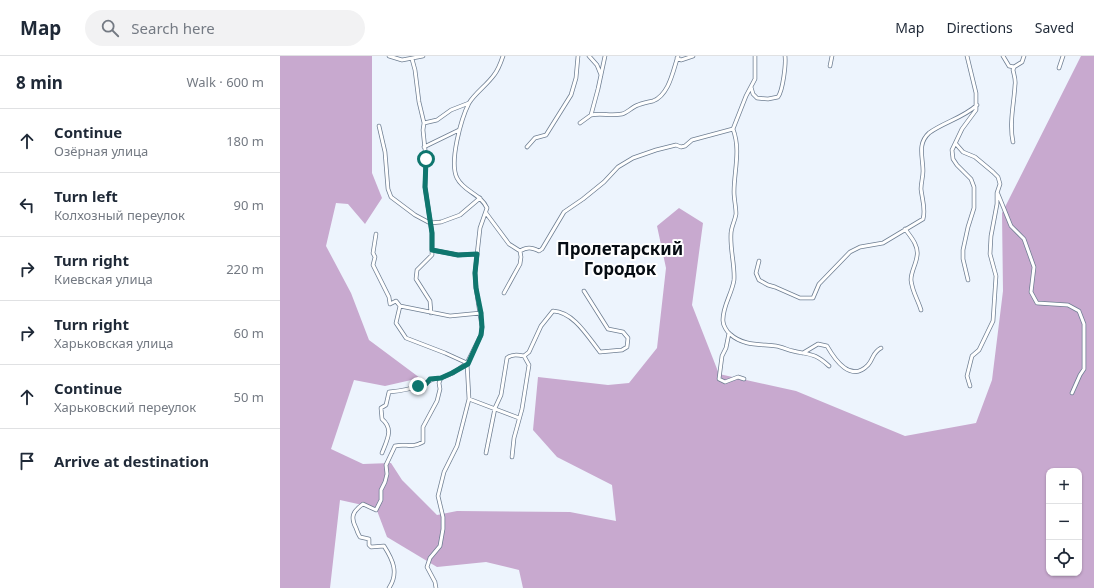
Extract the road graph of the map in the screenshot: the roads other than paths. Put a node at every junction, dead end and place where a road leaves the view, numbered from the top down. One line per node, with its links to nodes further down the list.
1 (389, 56): 16 (street)
2 (423, 56): 16 (street)
3 (503, 56): 22 (street)
4 (578, 56): 33 (street)
5 (589, 56): 20 (street)
6 (605, 56): 20 (street)
7 (693, 56): 15 (street)
8 (755, 56): 21 (street)
9 (785, 56): 21 (street)
10 (832, 56): 17 (street)
11 (967, 56): 23 (street)
12 (1003, 56): 18 (street)
13 (1024, 56): 18 (street)
14 (1063, 56): 19 (street)
15 (677, 57): 24 (street)
16 (412, 59): 25 (street)
17 (830, 66)
18 (1014, 67): 30 (street)
19 (1059, 68)
20 (601, 75): 24 (street)
21 (751, 87): 28 (street)
22 (469, 103): 25 (street); 29 (street)
23 (977, 105): 31 (street); 38 (street)
24 (591, 115): 26 (street)
25 (424, 123): 32 (street)
26 (580, 123)
27 (379, 126): 37 (street)
28 (733, 129): 41 (street); 51 (street)
29 (459, 130): 32 (street); 35 (street)
30 (1013, 142)
31 (956, 144): 34 (street); 44 (street)
32 (424, 147): 37 (street)
33 (527, 147)
34 (997, 193): 59 (street); 60 (street)
35 (480, 198): 36 (street); 37 (street)
36 (486, 213): 41 (street); 42 (street)
37 (430, 223): 40 (street)
38 (905, 229): 43 (street); 48 (street)
39 (376, 234): 47 (street)
40 (432, 250): 42 (street); 49 (street)
41 (520, 251): 46 (street)
42 (477, 254): 50 (street)
43 (759, 261)
44 (968, 280)
45 (584, 291): 54 (street)
46 (504, 293)
47 (400, 306): 49 (street); 55 (street)
48 (921, 310)
49 (432, 313): 50 (street)
50 (481, 313): 55 (street)
51 (729, 334): 53 (street); 58 (street)
52 (881, 348): 53 (street)
53 (803, 353): 56 (street)
54 (524, 356): 62 (street); 63 (street)
55 (468, 364): 57 (street); 61 (street)
56 (829, 366)
57 (441, 378): 65 (street); 67 (street)
58 (744, 379)
59 (970, 386)
60 (1072, 393)
61 (469, 399): 62 (street); 68 (street)
62 (495, 408): 63 (street); 64 (street)
63 (519, 418): 66 (street)
64 (486, 452)
65 (382, 453)
66 (512, 457)
67 (389, 588)
68 (436, 588)

